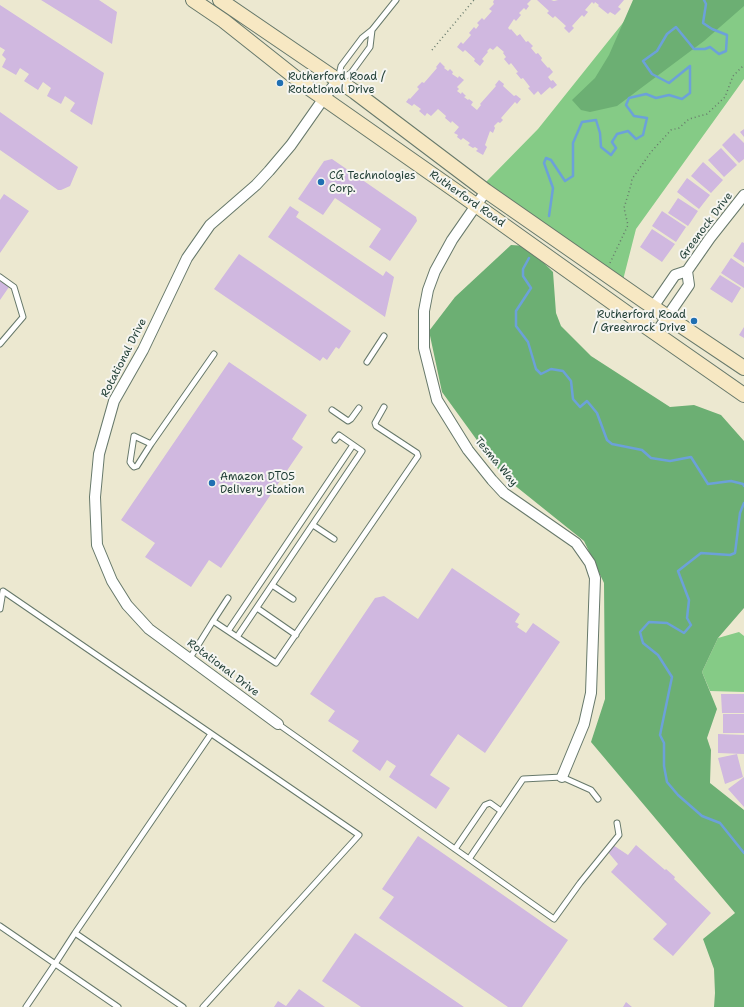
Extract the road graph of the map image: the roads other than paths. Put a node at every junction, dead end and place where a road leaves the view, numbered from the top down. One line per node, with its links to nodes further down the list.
1 (193, 0): 6 (main road, Rutherford Road)
2 (220, 0): 5 (main road, Rutherford Road)
3 (396, 0): 4 (lane)
4 (372, 30): 5 (lane); 5 (lane)
5 (338, 80): 6 (street, Rotational Drive); 7 (main road, Rutherford Road)
6 (324, 98): 9 (main road, Rutherford Road); 39 (street, Rotational Drive)
7 (486, 191): 9 (street, Tesma Way); 12 (main road, Rutherford Road)
8 (744, 195): 10 (street, Greenock Drive)
9 (476, 205): 14 (main road, Rutherford Road); 42 (street, Tesma Way)
10 (687, 271): 12 (street, Greenock Drive); 13 (street, Greenock Drive)
11 (0, 277): 17 (lane)
12 (653, 307): 13 (main road, Rutherford Road); 14 (street, Greenock Drive)
13 (667, 316): 15 (street, Greenock Drive); 20 (main road, Rutherford Road)
14 (642, 323): 15 (main road, Rutherford Road)
15 (656, 333): 21 (main road, Rutherford Road)
16 (384, 336): 19 (lane)
17 (0, 344)
18 (214, 354): 26 (lane)
19 (367, 362)
20 (744, 368)
21 (744, 395)
22 (384, 407): 37 (lane)
23 (359, 408): 24 (lane)
24 (332, 410)
25 (335, 440): 27 (lane)
26 (151, 444): 26 (lane)
27 (353, 444): 28 (lane); 36 (lane)
28 (313, 525): 29 (lane); 30 (lane)
29 (334, 539)
30 (272, 585): 32 (lane); 33 (lane)
31 (228, 598): 35 (lane)
32 (293, 599)
33 (257, 608): 37 (lane); 38 (lane)
34 (0, 609): 41 (lane)
35 (213, 621): 36 (lane); 39 (lane)
36 (228, 631): 38 (lane)
37 (296, 635): 38 (lane)
38 (237, 637)
39 (190, 658): 40 (street, Rotational Drive)
40 (278, 724): 46 (lane)
41 (211, 734): 49 (lane); 54 (lane)
42 (562, 777): 43 (lane); 44 (lane)
43 (598, 799)
44 (501, 811): 46 (lane); 47 (lane)
45 (617, 823): 47 (lane)
46 (455, 849): 47 (lane)
47 (469, 859)
48 (0, 926): 50 (lane)
49 (75, 932): 50 (lane); 53 (lane)
50 (56, 964): 51 (lane); 52 (lane)
51 (26, 1007)
52 (118, 1007)
53 (183, 1007)
54 (203, 1007)

